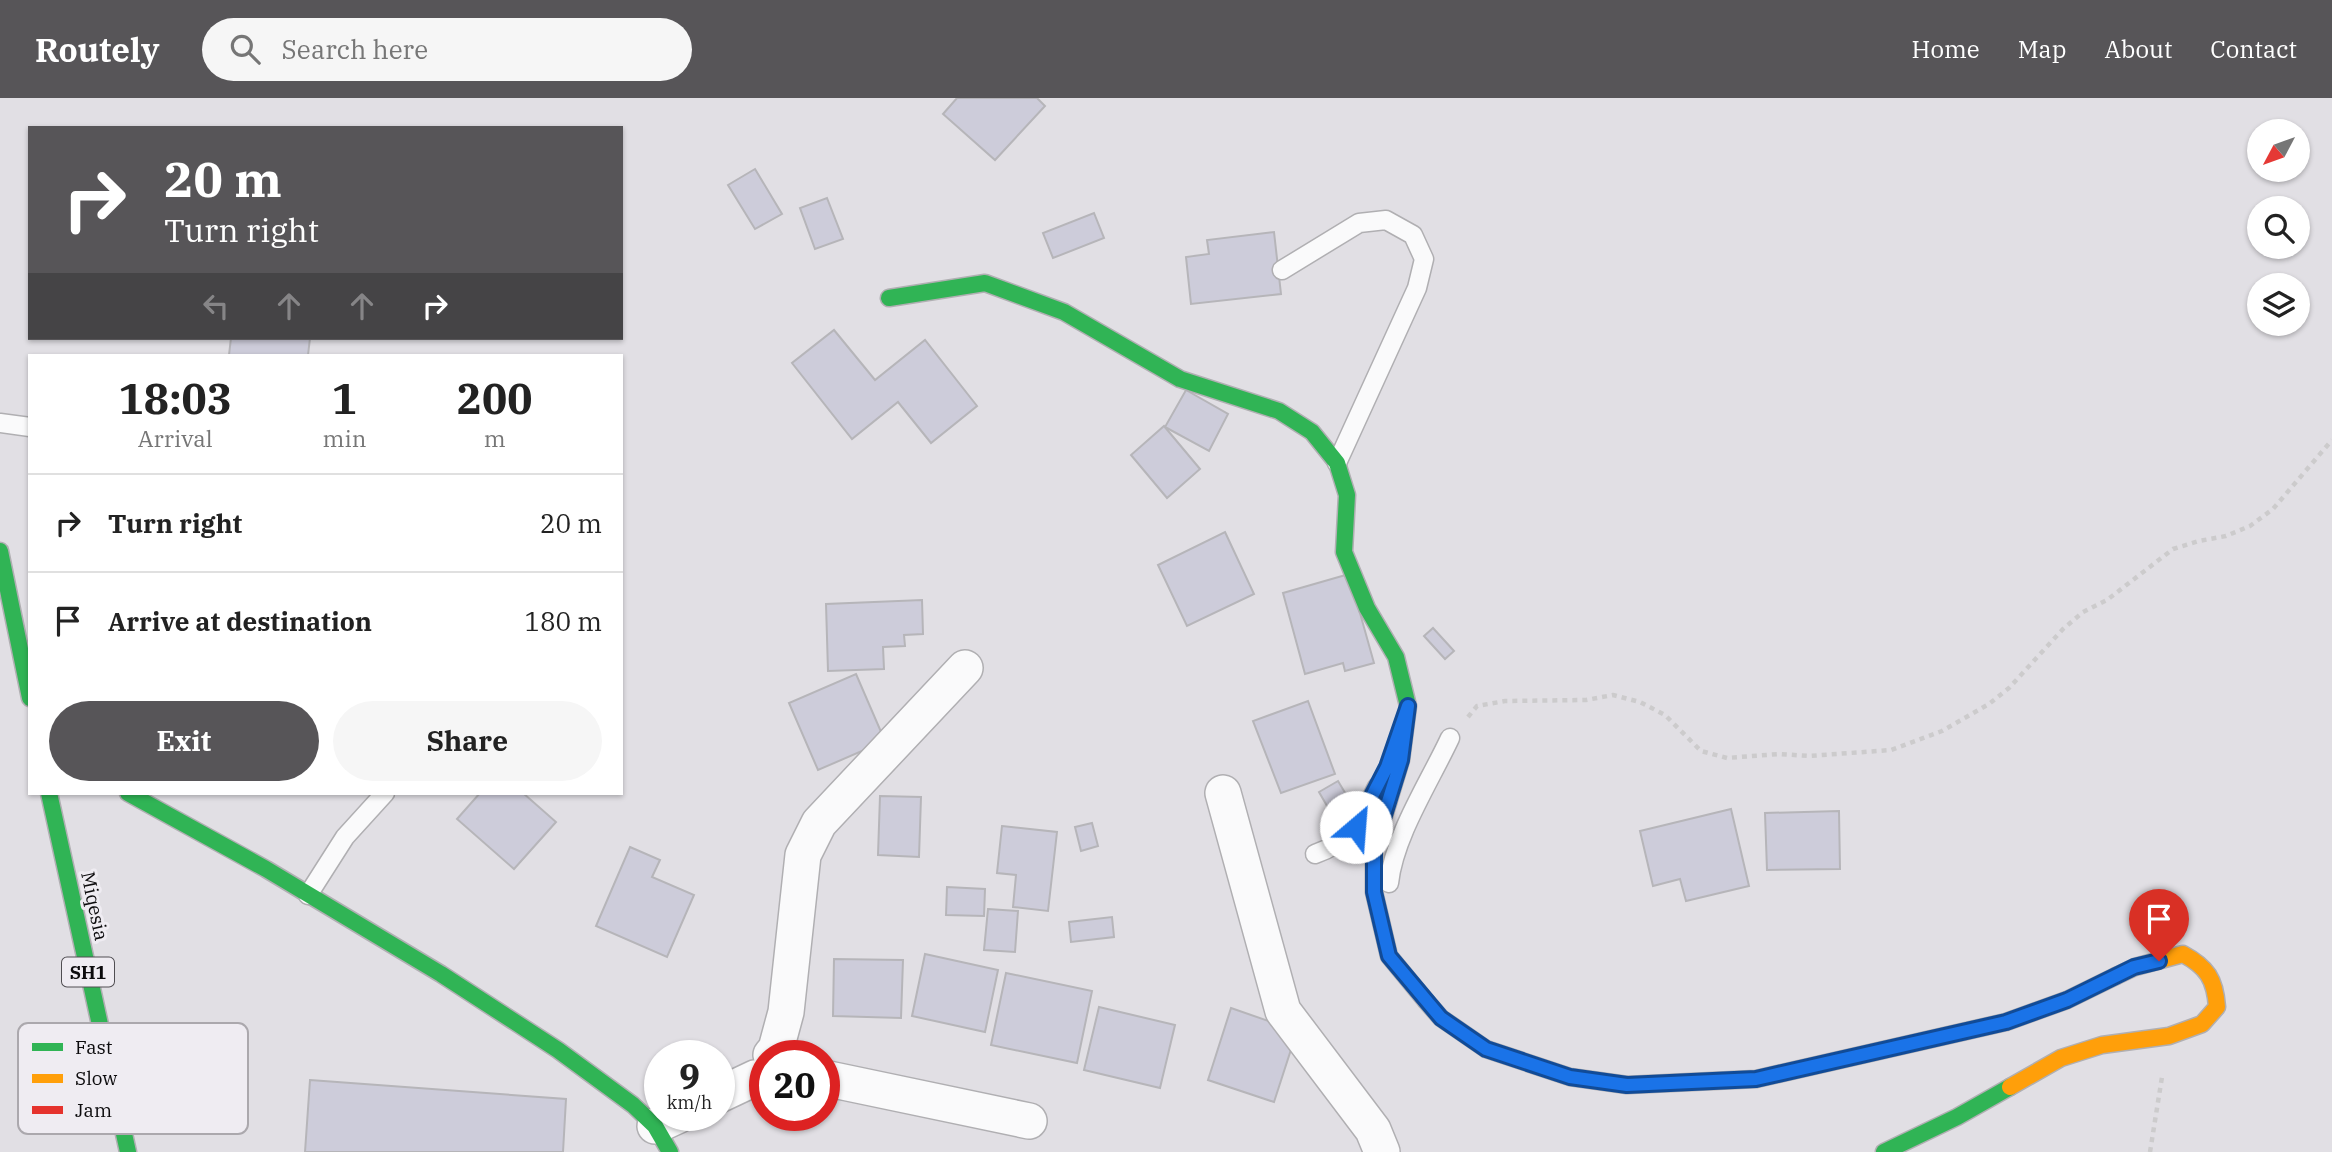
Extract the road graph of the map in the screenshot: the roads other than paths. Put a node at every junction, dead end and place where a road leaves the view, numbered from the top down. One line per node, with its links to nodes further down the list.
1 (1282, 271): 5 (lane)
2 (889, 298): 5 (street)
3 (0, 423): 4 (lane)
4 (28, 428)
5 (1337, 463): 9 (street)
6 (0, 551): 8 (street)
7 (965, 668): 19 (street)
8 (28, 688)
9 (1408, 706): 15 (lane); 17 (street)
10 (1450, 738): 17 (lane)
11 (1223, 793): 25 (street)
12 (49, 795): 18 (street, Miqesia / SH1)
13 (132, 795): 16 (street)
14 (382, 795): 16 (lane)
15 (1315, 854)
16 (308, 895): 21 (street)
17 (1384, 932): 26 (street)
18 (100, 1023)
19 (778, 1040)
20 (840, 1080): 22 (street)
21 (644, 1113)
22 (1029, 1121)
23 (124, 1134): 24 (street, Miqesia / SH1)
24 (128, 1152)
25 (1382, 1152)
26 (1884, 1152)

